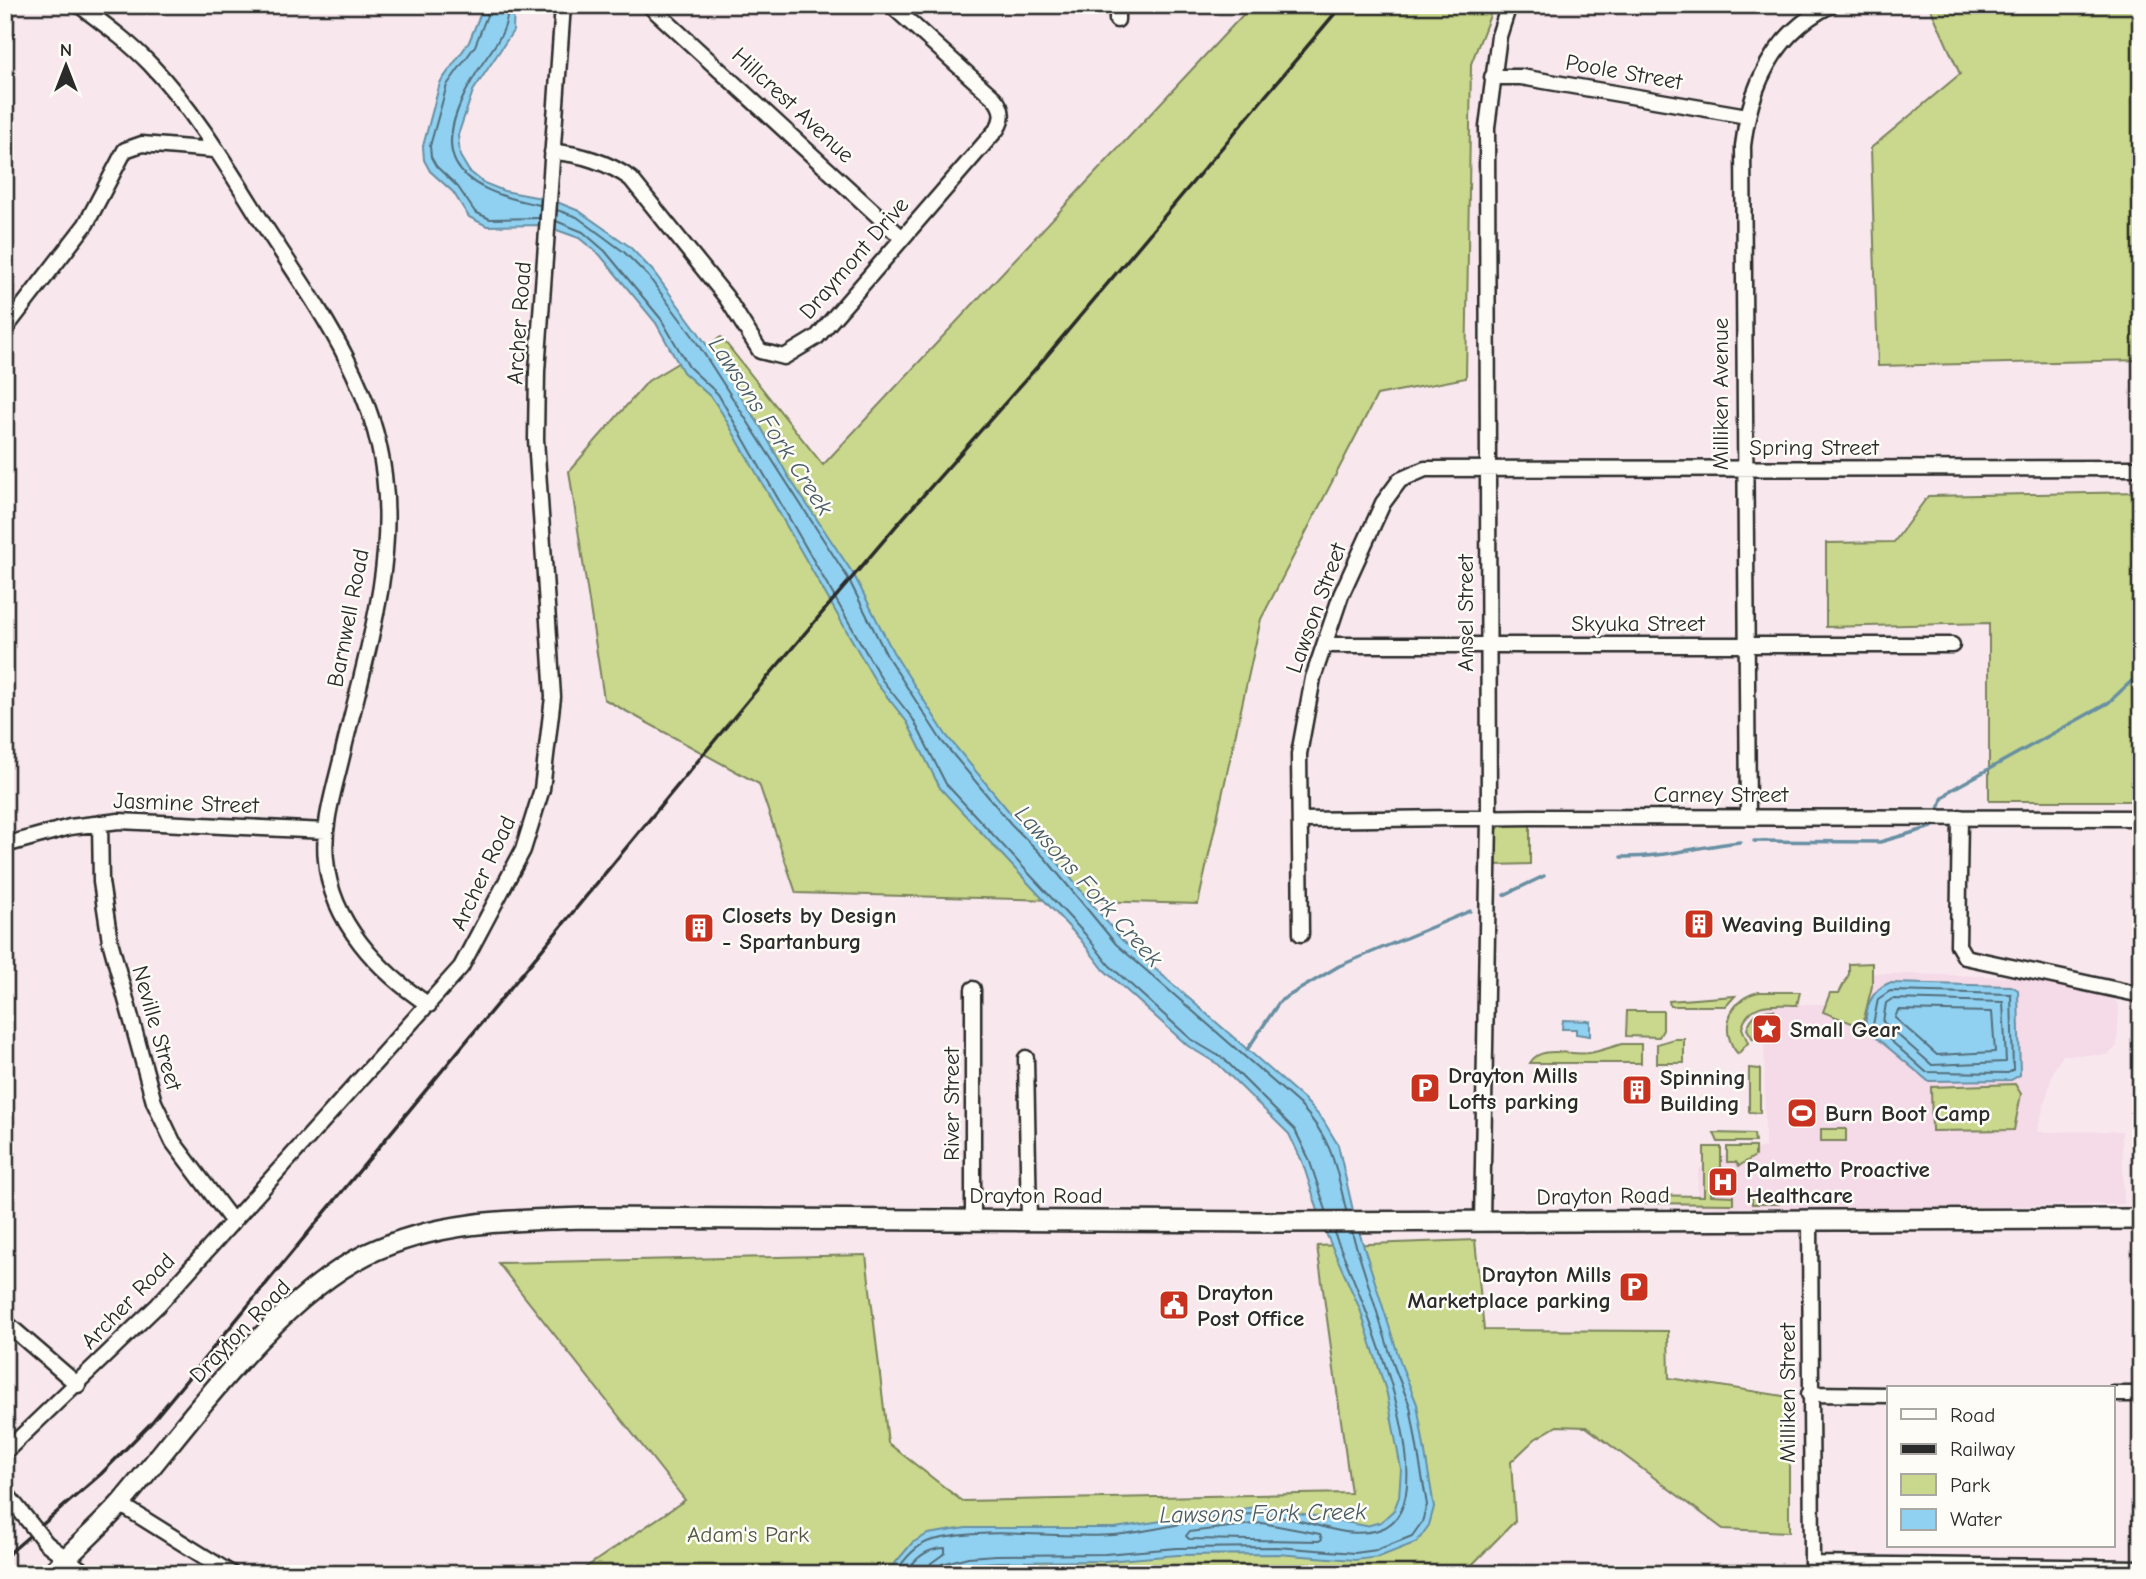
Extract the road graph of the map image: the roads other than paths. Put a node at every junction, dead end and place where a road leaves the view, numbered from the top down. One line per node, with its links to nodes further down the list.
1 (79, 5): 9 (street, Barnwell Road)
2 (563, 5): 10 (street, Archer Road)
3 (891, 5): 11 (street, Draymont Drive)
4 (1509, 5): 7 (street, Ansel Street)
5 (1828, 6): 8 (street, Milliken Avenue)
6 (652, 8): 11 (street, Hillcrest Avenue)
7 (1492, 77): 8 (street, Poole Street); 14 (street, Ansel Street)
8 (1747, 116): 15 (street, Milliken Avenue)
9 (214, 150): 12 (street); 26 (street, Barnwell Road)
10 (552, 152): 11 (street, Draymont Drive); 31 (street, Archer Road)
11 (901, 237)
12 (5, 329)
13 (2141, 468): 15 (street, Spring Street)
14 (1487, 469): 15 (street, Spring Street); 16 (street, Lawson Street); 17 (street, Ansel Street)
15 (1743, 470): 18 (street, Milliken Avenue)
16 (1324, 645): 17 (street, Skyuka Street); 24 (street, Lawson Street)
17 (1488, 645): 18 (street, Skyuka Street); 22 (street, Ansel Street)
18 (1747, 645): 19 (street, Skyuka Street); 20 (street, Milliken Avenue)
19 (1952, 645)
20 (1748, 817): 21 (street, Carney Street); 22 (street, Carney Street)
21 (1953, 817): 23 (street, Carney Street); 30 (street)
22 (1489, 818): 24 (street, Carney Street); 38 (street, Ansel Street)
23 (2141, 818)
24 (1301, 820): 28 (street, Lawson Street)
25 (100, 823): 26 (street, Jasmine Street); 27 (street, Jasmine Street); 37 (street, Neville Street)
26 (326, 831): 31 (street, Barnwell Road)
27 (5, 845)
28 (1301, 934)
29 (973, 989): 33 (street, River Street)
30 (2141, 995)
31 (429, 1005): 37 (street, Archer Road)
32 (1026, 1058): 35 (street)
33 (974, 1219): 35 (main road, Drayton Road); 47 (main road, Drayton Road)
34 (2141, 1219): 36 (main road, Drayton Road)
35 (1029, 1220): 38 (main road, Drayton Road)
36 (1810, 1221): 38 (main road, Drayton Road); 41 (street, Milliken Street)
37 (233, 1222): 40 (street, Archer Road)
38 (1482, 1222)
39 (5, 1322): 40 (street)
40 (78, 1385): 45 (street, Archer Road)
41 (1809, 1394): 44 (street); 49 (street, Milliken Street)
42 (2114, 1394): 43 (street)
43 (2141, 1394)
44 (1887, 1395)
45 (5, 1452)
46 (5, 1492): 48 (street, bridge)
47 (120, 1504): 48 (main road, Drayton Road); 52 (street)
48 (66, 1559): 50 (main road, Drayton Road); 51 (street)
49 (2141, 1568)
50 (51, 1574)
51 (86, 1574)
52 (232, 1574)

